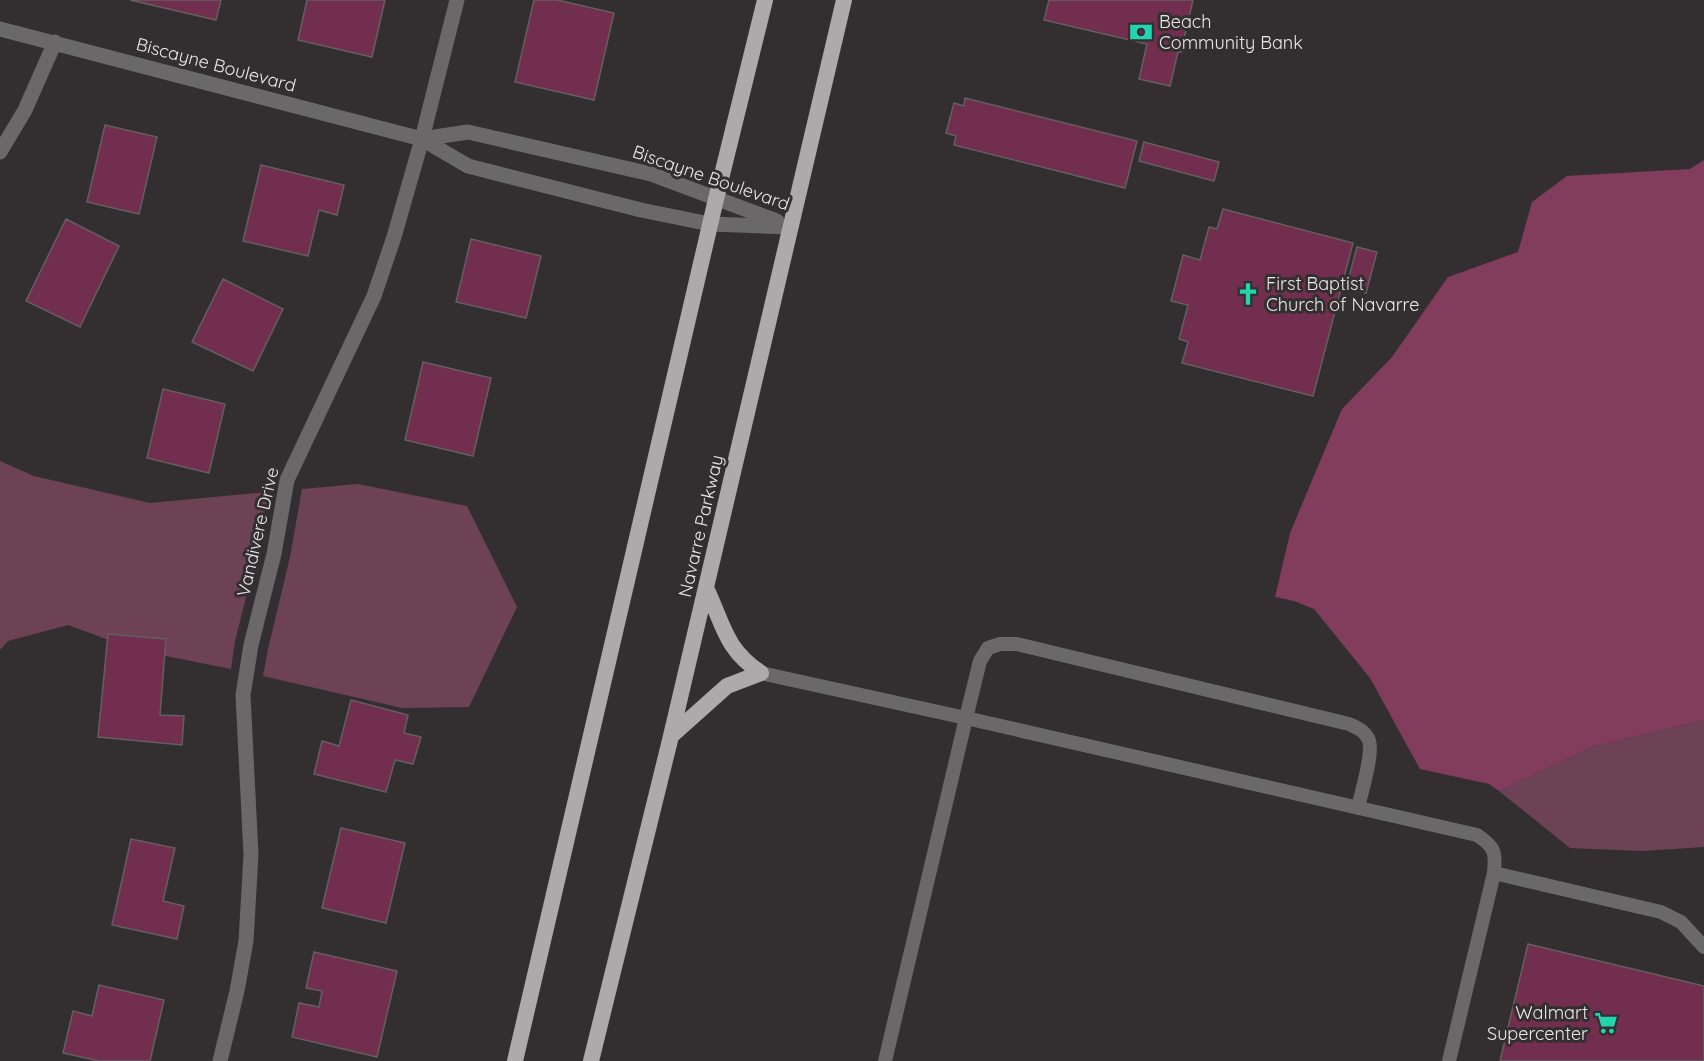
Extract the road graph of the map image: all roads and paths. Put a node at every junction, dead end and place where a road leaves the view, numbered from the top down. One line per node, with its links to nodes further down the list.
1 (457, 0): 6 (street, Vandivere Drive)
2 (765, 0): 8 (highway)
3 (844, 0): 10 (highway, Navarre Parkway)
4 (0, 29): 5 (street, Biscayne Boulevard)
5 (55, 42): 6 (street, Biscayne Boulevard); 7 (street)
6 (422, 139): 8 (street, Biscayne Boulevard); 9 (street, Biscayne Boulevard); 18 (street, Vandivere Drive)
7 (0, 152)
8 (716, 199): 9 (highway); 10 (street, Biscayne Boulevard)
9 (711, 224): 10 (street, Biscayne Boulevard); 19 (highway)
10 (791, 227): 11 (highway, Navarre Parkway)
11 (706, 588): 12 (highway); 14 (highway, Navarre Parkway)
12 (761, 673): 13 (lane); 14 (highway)
13 (966, 718): 15 (lane); 15 (lane); 21 (lane)
14 (671, 736): 20 (highway, Navarre Parkway)
15 (1358, 808): 16 (lane)
16 (1494, 873): 17 (lane); 22 (lane)
17 (1704, 947)
18 (220, 1061)
19 (515, 1061)
20 (591, 1061)
21 (885, 1061)
22 (1449, 1061)

